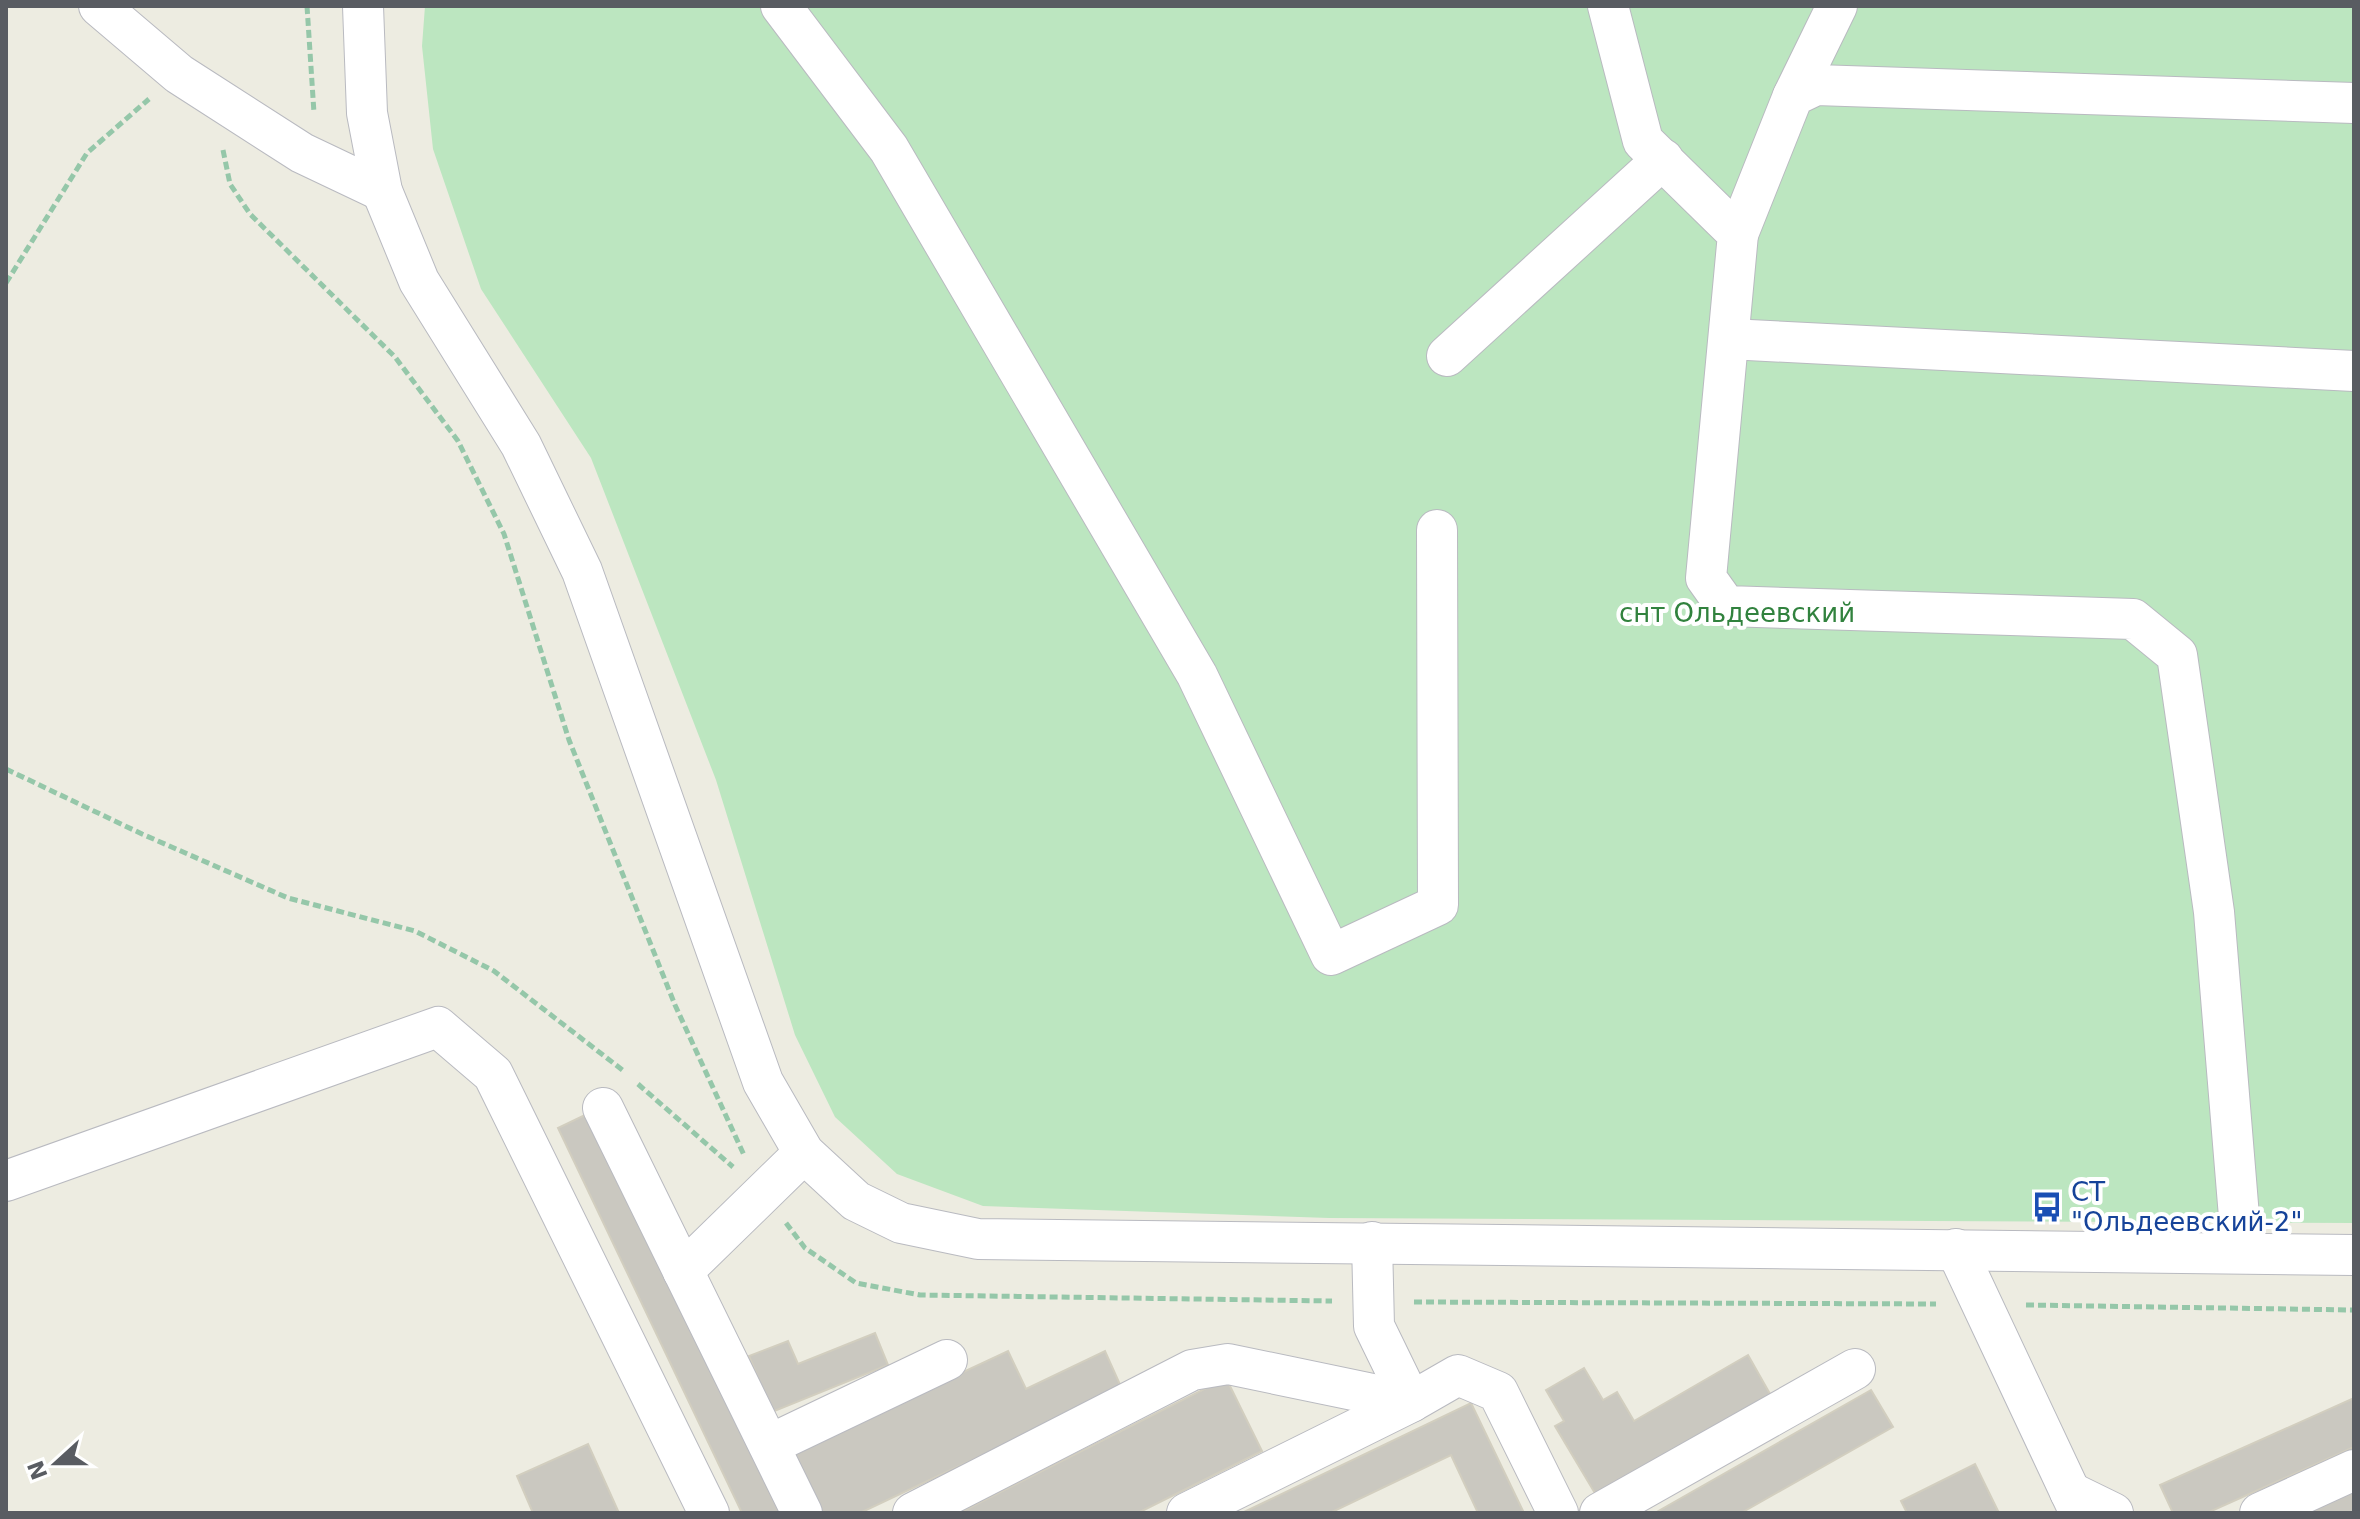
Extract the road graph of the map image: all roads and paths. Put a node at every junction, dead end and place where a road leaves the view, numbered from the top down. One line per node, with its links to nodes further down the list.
1 (99, 6): 7 (street)
2 (307, 6): 12 (path)
3 (363, 6): 13 (street)
4 (781, 6): 19 (street)
5 (1608, 6): 11 (street)
6 (1837, 6): 8 (street)
7 (179, 74): 9 (street); 15 (path)
8 (1793, 96): 10 (street); 14 (street)
9 (225, 103): 12 (street); 24 (path)
10 (2354, 103)
11 (1663, 159): 14 (street); 17 (street)
12 (319, 161): 13 (street)
13 (382, 191): 22 (street)
14 (1738, 234): 16 (street)
15 (6, 283)
16 (1729, 339): 18 (street); 27 (street)
17 (1447, 356)
18 (2354, 371)
19 (1437, 530)
20 (6, 769): 24 (path)
21 (603, 1108): 29 (street)
22 (804, 1153): 24 (street); 25 (street)
23 (6, 1181): 38 (street)
24 (761, 1192): 29 (street)
25 (1372, 1242): 26 (street); 34 (street)
26 (1956, 1249): 27 (street); 30 (street)
27 (2242, 1253): 28 (street)
28 (2354, 1255)
29 (683, 1271): 35 (street)
30 (1982, 1304): 31 (path); 37 (street)
31 (2354, 1310)
32 (947, 1360): 35 (street)
33 (1855, 1369): 43 (street)
34 (1411, 1402): 40 (street); 41 (street); 42 (street)
35 (769, 1445): 39 (street)
36 (2354, 1470): 45 (street)
37 (2075, 1502): 44 (street)
38 (709, 1513)
39 (802, 1513)
40 (913, 1513)
41 (1187, 1513)
42 (1558, 1513)
43 (1600, 1513)
44 (2113, 1513)
45 (2260, 1513)

